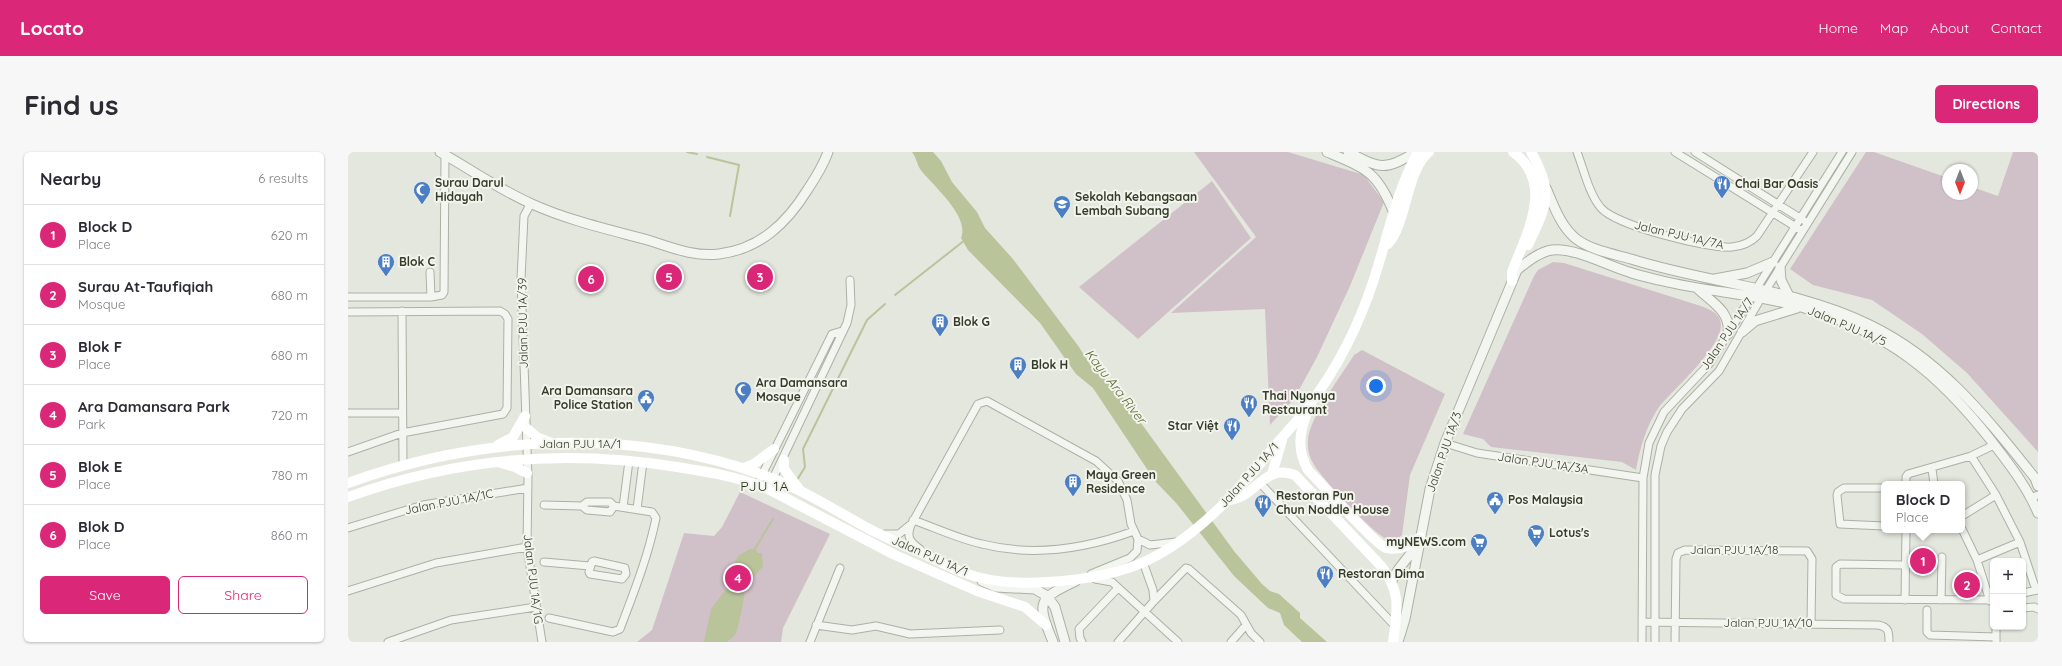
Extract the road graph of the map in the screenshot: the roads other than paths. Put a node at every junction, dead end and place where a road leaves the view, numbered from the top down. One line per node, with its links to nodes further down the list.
1 (828, 152): 18 (street)
2 (1327, 152): 15 (street)
3 (1417, 152): 15 (street); 20 (main road, Jalan PJU 1A/1)
4 (1429, 152): 26 (main road)
5 (1513, 152): 31 (main road)
6 (1532, 152): 17 (main road)
7 (1577, 152): 21 (street, Jalan PJU 1A/7A)
8 (1675, 152): 16 (street)
9 (1695, 152): 14 (street)
10 (1813, 152): 19 (street, Jalan PJU 1A/7A)
11 (1842, 152): 22 (street, Jalan PJU 1A/7)
12 (1852, 152): 23 (street, Jalan PJU 1A/7)
13 (443, 154): 18 (street); 37 (street)
14 (1705, 154): 16 (street); 19 (street)
15 (1349, 155): 20 (street)
16 (1698, 166): 21 (street)
17 (1546, 188): 28 (main road); 32 (street, Jalan PJU 1A/5)
18 (531, 204): 48 (street, Jalan PJU 1A/39)
19 (1779, 205): 21 (street, Jalan PJU 1A/7A); 22 (street)
20 (1393, 211): 26 (main road, Jalan PJU 1A/1)
21 (1773, 213): 24 (street)
22 (1801, 218): 23 (street); 24 (street, Jalan PJU 1A/7)
23 (1808, 223): 25 (street, Jalan PJU 1A/7)
24 (1795, 227): 25 (street); 27 (street, Jalan PJU 1A/7)
25 (1802, 231): 27 (street, Jalan PJU 1A/7)
26 (1382, 250): 45 (main road, Jalan PJU 1A/1)
27 (1777, 265): 32 (street); 34 (street, Jalan PJU 1A/7); 35 (street)
28 (1517, 270): 31 (street, Jalan PJU 1A/3); 33 (street, Jalan PJU 1A/5)
29 (430, 272): 37 (street)
30 (850, 280): 42 (street)
31 (1512, 280): 53 (street, Jalan PJU 1A/3)
32 (1709, 280): 34 (street, Jalan PJU 1A/5)
33 (1698, 289): 38 (street, Jalan PJU 1A/5); 44 (street)
34 (1762, 289): 35 (street, Jalan PJU 1A/5); 38 (street, Jalan PJU 1A/7)
35 (1789, 296): 75 (street, Jalan PJU 1A/5)
36 (348, 297): 37 (street)
37 (431, 297)
38 (1756, 298): 39 (street, Jalan PJU 1A/5); 43 (street, Jalan PJU 1A/7); 44 (street, Jalan PJU 1A/7)
39 (1800, 307): 43 (street); 55 (street, Jalan PJU 1A/5)
40 (402, 311): 41 (street); 46 (street); 50 (street)
41 (348, 312)
42 (842, 331): 57 (street); 61 (street)
43 (1742, 332): 135 (street, Jalan PJU 1A/7)
44 (1728, 334): 72 (street, Jalan PJU 1A/7)
45 (1310, 404): 51 (main road, Jalan PJU 1A/1); 99 (main road)
46 (402, 412): 47 (street); 50 (street)
47 (348, 413)
48 (525, 416): 49 (street, Jalan PJU 1A/39); 56 (main road)
49 (525, 427): 52 (main road); 54 (street, Jalan PJU 1A/39)
50 (402, 433): 58 (street); 65 (street)
51 (1282, 437): 70 (main road); 86 (main road, Jalan PJU 1A/1)
52 (551, 443): 54 (main road, Jalan PJU 1A/1); 66 (main road, Jalan PJU 1A/1)
53 (1446, 443): 72 (street, Jalan PJU 1A/3A); 99 (street, Jalan PJU 1A/3)
54 (526, 445): 56 (main road, Jalan PJU 1A/1); 60 (street, Jalan PJU 1A/1G)
55 (1994, 445): 59 (street); 85 (street, Jalan PJU 1A/5)
56 (491, 448): 65 (main road, Jalan PJU 1A/1)
57 (774, 449): 66 (main road); 69 (street)
58 (348, 452)
59 (1971, 456): 67 (street); 83 (street)
60 (527, 459): 62 (main road, Jalan PJU 1A/1); 63 (main road, Jalan PJU 1A/1); 68 (street, Jalan PJU 1A/1G)
61 (784, 460): 71 (street); 82 (main road)
62 (494, 461): 68 (main road); 84 (main road, Jalan PJU 1A/1)
63 (629, 461): 64 (main road, Jalan PJU 1A/1); 88 (street)
64 (643, 462): 78 (main road, Jalan PJU 1A/1); 89 (street)
65 (403, 465): 76 (main road, Jalan PJU 1A/1)
66 (744, 468): 69 (main road, Jalan PJU 1A/1)
67 (1932, 468): 73 (street); 74 (street)
68 (527, 473): 79 (street, Jalan PJU 1A/1G)
69 (762, 474): 71 (main road, Jalan PJU 1A/1); 78 (street)
70 (1272, 474): 77 (main road); 117 (main road)
71 (774, 478): 81 (street); 82 (main road, Jalan PJU 1A/1)
72 (1643, 478): 134 (street, Jalan PJU 1A/7)
73 (1906, 481)
74 (1934, 481)
75 (2037, 481)
76 (348, 483)
77 (1260, 483): 86 (main road); 141 (street)
78 (757, 484): 81 (main road, Jalan PJU 1A/1)
79 (528, 488): 94 (street, Jalan PJU 1A/1C); 103 (street, Jalan PJU 1A/1G)
80 (1881, 488): 93 (street)
81 (768, 489): 139 (main road, Jalan PJU 1A/1)
82 (801, 492): 96 (main road, Jalan PJU 1A/1)
83 (1996, 495): 91 (street); 102 (street)
84 (348, 497)
85 (2035, 500): 90 (street, Jalan PJU 1A/5)
86 (1228, 501): 101 (main road, Jalan PJU 1A/1)
87 (544, 505): 88 (street)
88 (624, 507): 89 (street)
89 (637, 509): 114 (street)
90 (2038, 513)
91 (1965, 514)
92 (912, 522): 95 (street); 95 (street); 96 (street); 105 (street)
93 (1881, 526)
94 (348, 528)
95 (1134, 531): 100 (street)
96 (874, 532): 105 (main road, Jalan PJU 1A/1)
97 (1906, 533): 109 (street)
98 (1964, 533): 106 (street)
99 (1420, 537): 117 (street); 156 (street, Jalan PJU 1A/3)
100 (1138, 539): 101 (street); 116 (street)
101 (1178, 542): 108 (main road, Jalan PJU 1A/1)
102 (2020, 542): 106 (street); 119 (street)
103 (527, 547): 120 (street); 128 (street, Jalan PJU 1A/1G)
104 (1942, 557): 125 (street)
105 (933, 558): 112 (main road, Jalan PJU 1A/1)
106 (1977, 560): 123 (street)
107 (544, 562): 110 (street)
108 (1143, 562): 115 (main road, Jalan PJU 1A/1); 127 (street)
109 (1906, 565): 124 (street); 124 (street)
110 (590, 566): 113 (street); 113 (street)
111 (840, 568): 138 (street)
112 (964, 573): 116 (main road, Jalan PJU 1A/1); 122 (street)
113 (626, 574): 114 (street)
114 (640, 577): 133 (street)
115 (1087, 578): 116 (main road, Jalan PJU 1A/1); 118 (street)
116 (1076, 581): 122 (street)
117 (1392, 581): 141 (main road)
118 (1118, 588): 132 (street); 150 (street)
119 (2037, 590): 121 (street)
120 (348, 591)
121 (2026, 592)
122 (1047, 596): 139 (street); 149 (street)
123 (1990, 597)
124 (1905, 600): 125 (street)
125 (1941, 600): 126 (street)
126 (1990, 600)
127 (1154, 601): 132 (street); 140 (street)
128 (536, 607): 145 (street); 146 (street, Jalan PJU 1A/1G)
129 (2026, 608): 130 (street)
130 (2038, 609)
131 (1927, 610): 143 (street)
132 (1145, 612): 151 (street); 152 (street)
133 (549, 618)
134 (1642, 622): 135 (street, Jalan PJU 1A/10); 157 (street, Jalan PJU 1A/7)
135 (1655, 622): 136 (street, Jalan PJU 1A/10); 158 (street, Jalan PJU 1A/7)
136 (1675, 622): 137 (street, Jalan PJU 1A/10); 137 (street, Jalan PJU 1A/18); 159 (street, Jalan PJU 1A/18)
137 (1811, 623): 160 (street, Jalan PJU 1A/10)
138 (816, 625): 142 (street); 147 (street)
139 (1046, 625): 148 (street)
140 (1246, 625): 153 (street); 154 (street)
141 (1395, 626): 155 (main road)
142 (1000, 630)
143 (1936, 639): 144 (street)
144 (1996, 640)
145 (388, 642)
146 (542, 642)
147 (810, 642)
148 (1053, 642)
149 (1065, 642)
150 (1082, 642)
151 (1118, 642)
152 (1178, 642)
153 (1231, 642)
154 (1260, 642)
155 (1393, 642)
156 (1398, 642)
157 (1642, 642)
158 (1655, 642)
159 (1675, 642)
160 (1890, 642)

